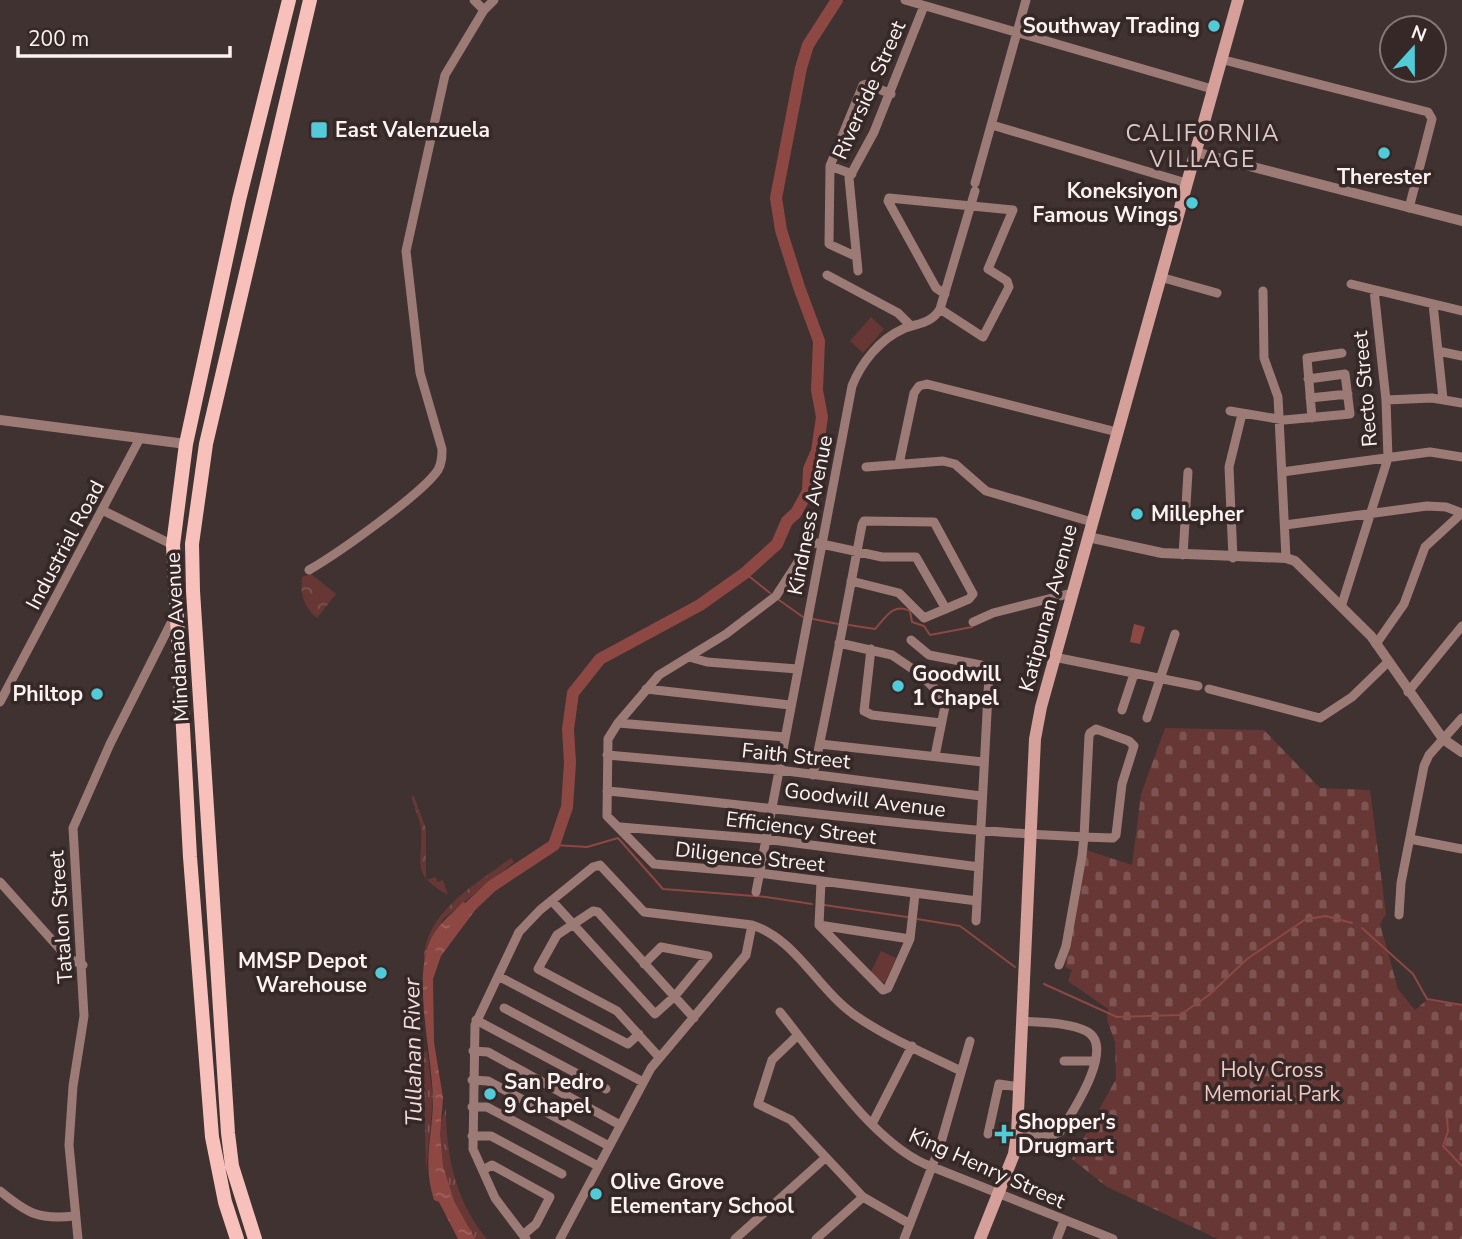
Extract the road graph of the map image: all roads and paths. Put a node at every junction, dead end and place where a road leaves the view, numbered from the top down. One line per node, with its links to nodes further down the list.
1 (310, 0): 10 (main road, Mindanao Avenue)
2 (474, 0): 9 (street)
3 (494, 0): 9 (street)
4 (905, 0): 7 (street)
5 (1026, 0): 11 (street)
6 (1238, 0): 12 (main road, Katipunan Avenue)
7 (919, 3): 11 (street); 14 (street, Riverside Street)
8 (288, 7): 10 (main road); 24 (main road, Mindanao Avenue)
9 (484, 10): 73 (street)
10 (306, 19): 25 (main road, Mindanao Avenue)
11 (1018, 35): 13 (street); 15 (street)
12 (1220, 59): 13 (main road, Katipunan Avenue); 21 (street)
13 (1212, 89): 16 (main road, Katipunan Avenue)
14 (891, 94): 17 (street); 18 (street, Riverside Street)
15 (992, 125): 19 (street); 20 (street)
16 (1195, 152): 19 (main road, Katipunan Avenue); 21 (street)
17 (830, 166): 18 (street); 23 (street)
18 (852, 174): 23 (street, Riverside Street)
19 (1186, 183): 28 (main road, Katipunan Avenue)
20 (972, 204): 33 (street); 33 (street); 35 (street)
21 (1409, 208): 22 (street)
22 (1462, 221)
23 (855, 256): 26 (street, Riverside Street)
24 (227, 259): 25 (main road); 54 (main road, Mindanao Avenue)
25 (247, 263): 182 (main road, Mindanao Avenue)
26 (858, 271)
27 (827, 275): 37 (street)
28 (1160, 277): 32 (street); 52 (main road, Katipunan Avenue)
29 (1351, 284): 31 (street)
30 (1263, 290): 49 (street)
31 (1374, 290): 34 (street); 45 (street, Recto Street)
32 (1217, 293)
33 (945, 295): 35 (street)
34 (1433, 304): 36 (street); 38 (street)
35 (940, 309): 37 (street, Kindness Avenue)
36 (1462, 311)
37 (911, 326): 68 (street, Kindness Avenue)
38 (1438, 351): 40 (street); 44 (street)
39 (1342, 353): 41 (street)
40 (1462, 356)
41 (1308, 379): 42 (street); 43 (street)
42 (1348, 394): 43 (street); 50 (street)
43 (1310, 398): 50 (street)
44 (1443, 399): 45 (street); 46 (street)
45 (1386, 400): 56 (street, Recto Street)
46 (1462, 403)
47 (1230, 411): 48 (street)
48 (1242, 414): 49 (street); 71 (street)
49 (1279, 418): 50 (street); 60 (street)
50 (1312, 418)
51 (0, 420): 53 (street)
52 (1117, 432): 57 (street); 64 (main road, Katipunan Avenue)
53 (139, 440): 54 (street); 61 (street, Industrial Road)
54 (186, 444): 67 (main road, Mindanao Avenue)
55 (1462, 457): 56 (street)
56 (1388, 458): 60 (street); 63 (street, Recto Street)
57 (899, 464): 58 (street); 64 (street)
58 (866, 467)
59 (1188, 472): 70 (street)
60 (1282, 472): 65 (street)
61 (104, 510): 67 (street); 98 (street, Industrial Road)
62 (1462, 513): 63 (street); 84 (street)
63 (1372, 514): 65 (street); 76 (street, Recto Street)
64 (1092, 522): 66 (main road, Katipunan Avenue)
65 (1285, 525): 72 (street)
66 (1088, 537): 70 (street); 75 (main road, Katipunan Avenue)
67 (173, 545): 78 (main road, Mindanao Avenue)
68 (823, 545): 69 (street); 87 (street, Diligence Street); 91 (street, Kindness Avenue)
69 (857, 552): 74 (street); 77 (street); 77 (street)
70 (1183, 555): 71 (street)
71 (1233, 558): 72 (street)
72 (1286, 558): 76 (street)
73 (309, 570)
74 (851, 581): 77 (street); 83 (street)
75 (1072, 593): 79 (street); 88 (main road, Katipunan Avenue)
76 (1342, 604): 84 (street)
77 (946, 609)
78 (175, 614): 139 (street, Tatalon Street); 181 (main road, Mindanao Avenue)
79 (972, 622)
80 (1462, 626): 97 (street)
81 (1175, 634): 93 (street)
82 (911, 640): 85 (street)
83 (839, 643): 86 (street); 107 (street)
84 (1376, 644): 89 (street)
85 (919, 648): 90 (street); 111 (street)
86 (871, 649): 90 (street); 104 (street)
87 (689, 657): 91 (street); 95 (street, Diligence Street)
88 (1054, 657): 92 (street); 119 (main road, Katipunan Avenue)
89 (1387, 663): 96 (street); 97 (street)
90 (906, 664): 104 (street)
91 (797, 669): 99 (street, Kindness Avenue)
92 (1134, 674): 93 (street); 100 (street)
93 (1160, 679): 94 (street); 101 (street)
94 (1198, 686)
95 (646, 689): 99 (street); 103 (street, Diligence Street)
96 (1209, 690)
97 (1408, 692): 106 (street)
98 (0, 702)
99 (790, 705): 105 (street, Kindness Avenue)
100 (1122, 710)
101 (1147, 718)
102 (1462, 718): 106 (street)
103 (618, 723): 105 (street); 109 (street, Diligence Street)
104 (941, 723): 110 (street)
105 (785, 737): 112 (street, Kindness Avenue)
106 (1443, 739): 108 (street); 122 (street)
107 (820, 744): 110 (street); 113 (street)
108 (1462, 752)
109 (607, 755): 112 (street, Faith Street); 114 (street, Diligence Street)
110 (934, 756): 111 (street)
111 (982, 762): 115 (street)
112 (779, 770): 113 (street, Faith Street); 116 (street, Kindness Avenue)
113 (813, 775): 115 (street, Faith Street)
114 (607, 790): 116 (street, Goodwill Avenue); 117 (street, Diligence Street)
115 (981, 796): 118 (street)
116 (772, 806): 118 (street, Goodwill Avenue); 121 (street, Kindness Avenue)
117 (620, 827): 121 (street, Efficiency Street); 125 (street, Diligence Street)
118 (980, 831): 119 (street, Goodwill Avenue); 124 (street)
119 (1031, 834): 120 (street, Goodwill Avenue); 147 (main road, Katipunan Avenue)
120 (1084, 837): 120 (street, Goodwill Avenue); 140 (street)
121 (765, 839): 124 (street, Efficiency Street); 125 (street, Kindness Avenue)
122 (1410, 839): 123 (street); 132 (street)
123 (1462, 849)
124 (979, 867): 131 (street)
125 (759, 873): 127 (street, Diligence Street); 128 (street, Kindness Avenue)
126 (0, 882): 139 (street)
127 (821, 882): 129 (street, Diligence Street); 136 (street)
128 (756, 892)
129 (915, 894): 131 (street, Diligence Street); 137 (street)
130 (552, 901): 134 (street); 135 (street); 141 (street)
131 (977, 901): 133 (street)
132 (1399, 915)
133 (976, 921)
134 (573, 924): 138 (street); 142 (street); 148 (street)
135 (752, 925): 145 (street); 151 (street)
136 (819, 925): 137 (street); 137 (street)
137 (910, 939)
138 (644, 964): 142 (street); 142 (street)
139 (83, 965): 176 (street, Tatalon Street)
140 (1059, 965)
141 (498, 975): 146 (street); 148 (street)
142 (675, 996): 145 (street)
143 (504, 1008): 158 (street)
144 (780, 1012): 149 (street, King Henry Street)
145 (694, 1018): 153 (street)
146 (476, 1020): 152 (street); 160 (street)
147 (1022, 1021): 155 (street); 159 (main road, Katipunan Avenue)
148 (639, 1034): 153 (street)
149 (799, 1035): 162 (street, King Henry Street); 168 (street)
150 (970, 1041): 156 (street)
151 (912, 1046): 156 (street); 162 (street)
152 (473, 1051): 157 (street); 163 (street)
153 (659, 1056): 158 (street)
154 (1064, 1060): 155 (street)
155 (1095, 1061): 164 (street)
156 (961, 1072): 170 (street)
157 (472, 1080): 161 (street); 167 (street)
158 (643, 1082): 163 (street)
159 (1019, 1087): 164 (main road, Katipunan Avenue); 165 (street)
160 (606, 1089)
161 (472, 1107): 166 (street); 169 (street)
162 (872, 1124): 170 (street, King Henry Street)
163 (620, 1125): 167 (street)
164 (1017, 1133): 174 (main road, Katipunan Avenue)
165 (988, 1134)
166 (472, 1136): 171 (street); 172 (street)
167 (609, 1146): 169 (street)
168 (824, 1159): 175 (street); 184 (street)
169 (598, 1166): 183 (street)
170 (933, 1167): 174 (street, King Henry Street); 178 (street)
171 (483, 1170): 179 (street); 179 (street)
172 (562, 1174)
173 (0, 1191): 176 (street)
174 (999, 1193): 177 (street, King Henry Street); 187 (main road, Katipunan Avenue)
175 (863, 1197): 178 (street); 185 (street)
176 (74, 1216): 180 (street, Tatalon Street)
177 (1065, 1221): 188 (street); 189 (street, King Henry Street)
178 (910, 1223): 186 (street)
179 (524, 1237)
180 (78, 1239)
181 (237, 1239)
182 (255, 1239)
183 (560, 1239)
184 (735, 1239)
185 (816, 1239)
186 (904, 1239)
187 (980, 1239)
188 (1057, 1239)
189 (1113, 1239)

